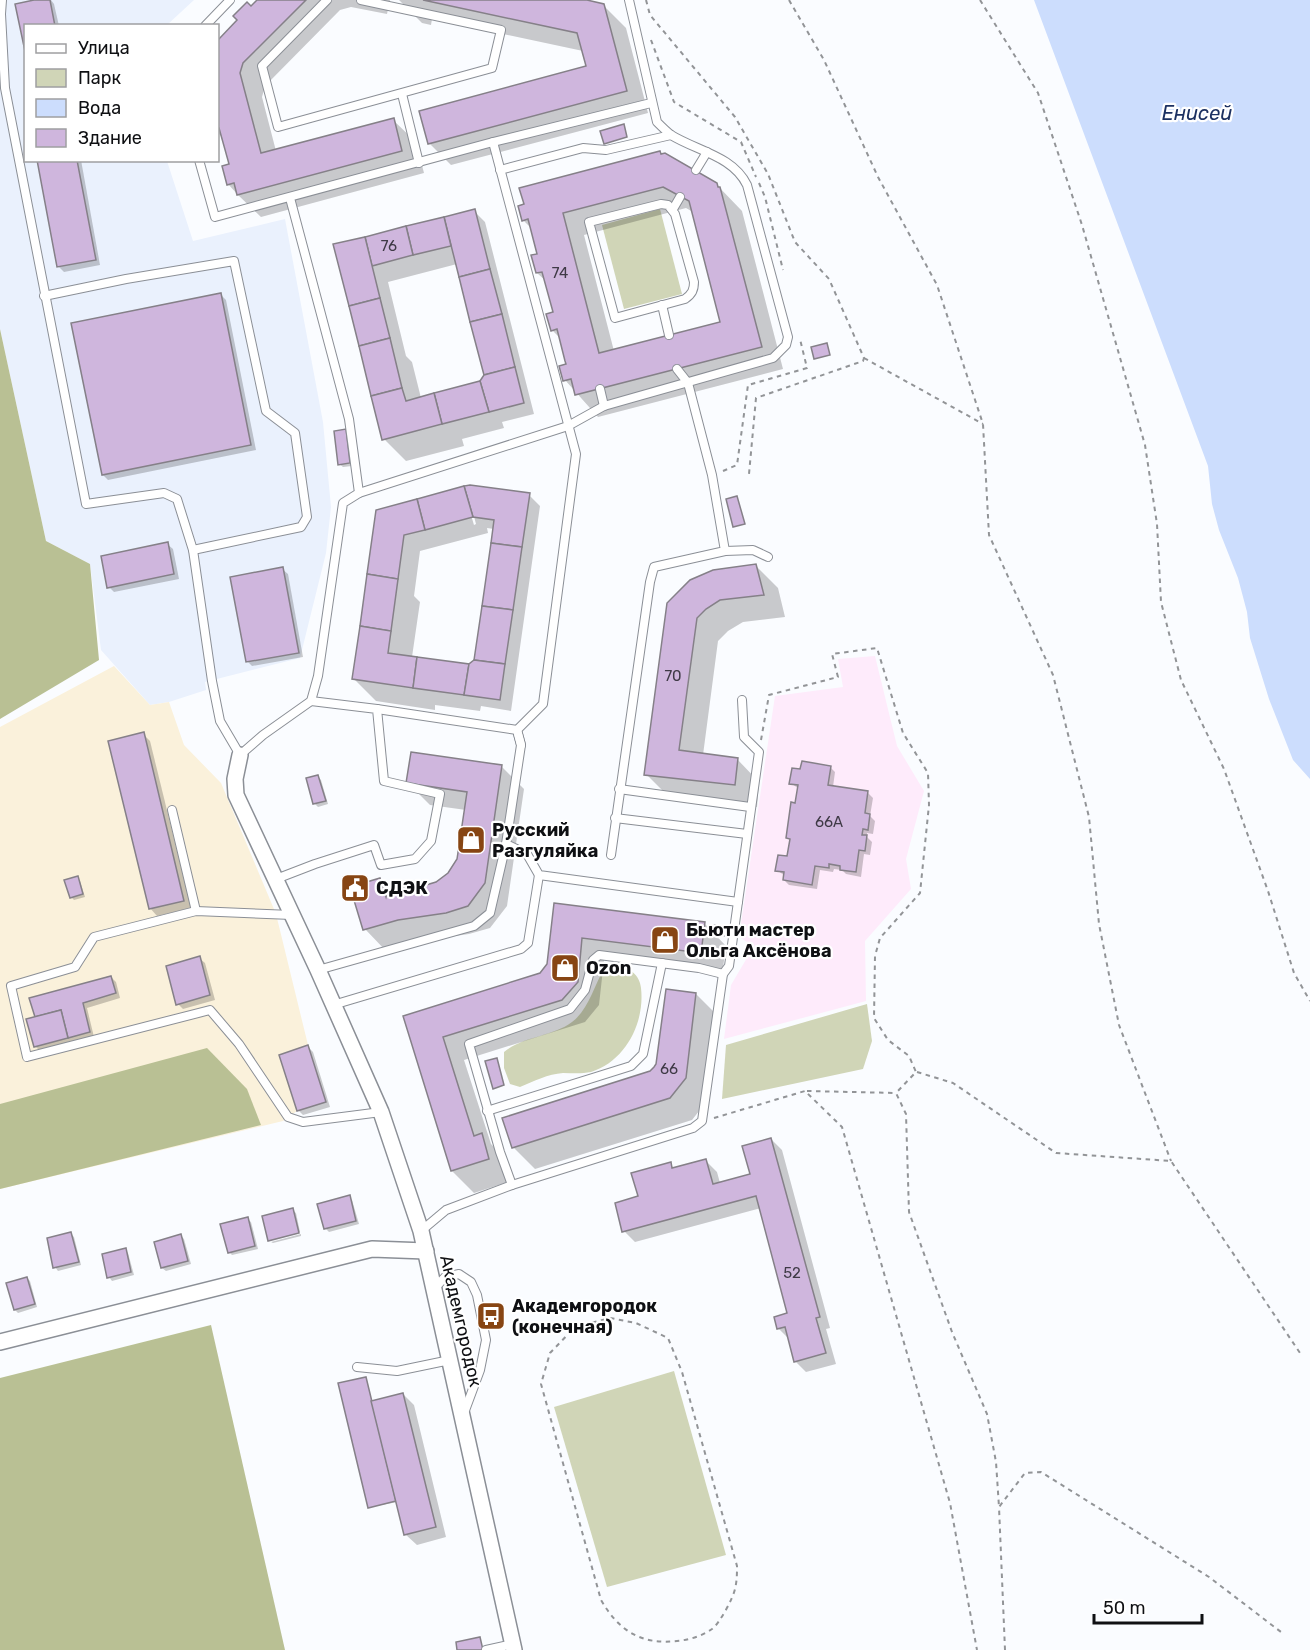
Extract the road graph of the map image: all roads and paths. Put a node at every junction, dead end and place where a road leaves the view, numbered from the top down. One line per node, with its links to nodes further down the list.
1 (2, 0): 24 (lane)
2 (230, 0): 9 (lane)
3 (327, 0): 11 (lane)
4 (361, 0): 8 (lane)
5 (628, 0): 12 (lane)
6 (789, 0): 33 (path)
7 (980, 0): 63 (path)
8 (380, 2): 11 (lane)
9 (207, 24)
10 (649, 35): 23 (path)
11 (402, 94): 17 (lane)
12 (651, 103): 13 (lane); 14 (lane)
13 (671, 135): 15 (lane); 18 (lane)
14 (493, 142): 17 (lane); 18 (lane)
15 (707, 152): 19 (lane); 30 (lane)
16 (200, 162): 21 (lane)
17 (419, 163): 21 (lane)
18 (500, 170): 34 (lane)
19 (696, 170)
20 (680, 197): 22 (lane)
21 (290, 198): 36 (lane)
22 (673, 210): 25 (lane); 25 (lane)
23 (784, 277)
24 (44, 296): 37 (lane); 37 (lane)
25 (662, 305): 27 (lane)
26 (798, 334): 35 (path)
27 (669, 335)
28 (864, 358): 33 (path)
29 (677, 369): 30 (lane)
30 (688, 383): 32 (lane); 35 (lane)
31 (600, 389): 32 (lane)
32 (604, 406): 34 (lane)
33 (983, 424): 71 (path)
34 (568, 426): 36 (lane); 43 (lane)
35 (712, 475): 38 (lane)
36 (358, 493): 41 (lane)
37 (193, 550): 45 (lane)
38 (725, 551): 39 (lane); 46 (lane)
39 (768, 557)
40 (742, 700): 44 (lane)
41 (311, 701): 42 (lane); 45 (lane)
42 (377, 709): 43 (lane); 54 (lane)
43 (517, 730): 51 (lane)
44 (759, 752): 47 (lane); 65 (path)
45 (240, 755): 54 (street)
46 (619, 789): 47 (lane); 49 (lane)
47 (750, 807): 50 (lane)
48 (172, 810): 56 (lane)
49 (615, 818): 50 (lane); 52 (lane)
50 (747, 834): 55 (lane)
51 (506, 844): 53 (lane); 61 (lane)
52 (611, 855)
53 (539, 875): 55 (lane); 64 (lane)
54 (276, 879): 57 (street)
55 (738, 902): 59 (lane)
56 (196, 911): 57 (lane); 69 (lane)
57 (292, 915): 61 (street)
58 (716, 929): 59 (lane)
59 (734, 934): 62 (lane)
60 (662, 963): 62 (lane); 68 (lane); 68 (lane)
61 (318, 970): 64 (street)
62 (723, 974): 70 (lane)
63 (1310, 1001)
64 (333, 1005): 69 (street)
65 (916, 1072): 67 (path); 71 (path)
66 (805, 1091): 67 (path); 70 (path); 86 (path)
67 (896, 1093): 81 (path)
68 (488, 1111): 72 (lane)
69 (381, 1112): 73 (street)
70 (702, 1121): 72 (lane)
71 (1171, 1161): 77 (path)
72 (512, 1185): 73 (lane)
73 (422, 1231): 74 (street)
74 (426, 1251): 75 (street, Академгородок); 76 (street, Академгородок)
75 (434, 1289): 78 (street, Академгородок); 80 (lane)
76 (0, 1342)
77 (1302, 1356)
78 (450, 1360): 79 (lane); 80 (street, Академгородок)
79 (357, 1367)
80 (463, 1418): 84 (street, Академгородок)
81 (999, 1508): 83 (path); 87 (path)
82 (601, 1600): 82 (path)
83 (1281, 1632)
84 (513, 1647): 85 (lane)
85 (486, 1650)
86 (977, 1650)
87 (1005, 1650)

